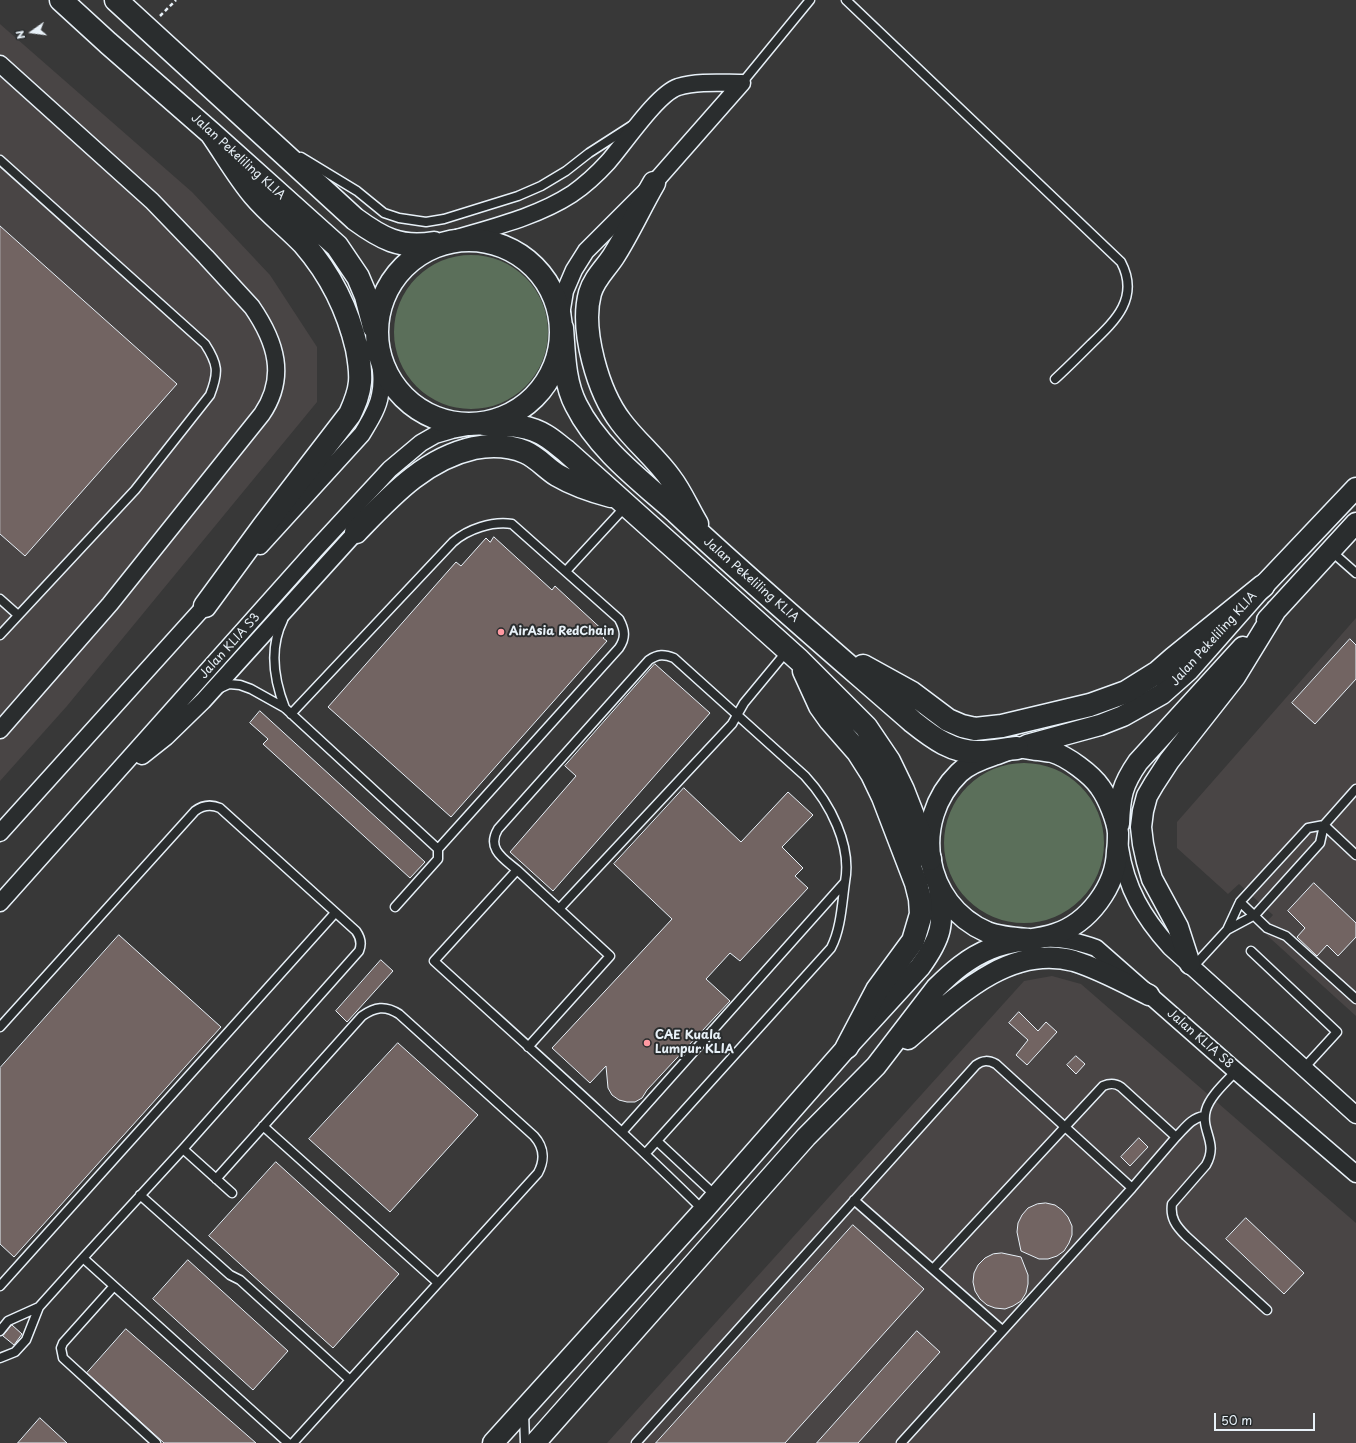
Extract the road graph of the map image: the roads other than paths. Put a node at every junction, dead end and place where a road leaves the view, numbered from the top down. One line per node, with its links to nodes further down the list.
1 (61, 0): 8 (main road, Jalan Pekeliling KLIA)
2 (116, 0): 9 (main road, Jalan Pekeliling KLIA)
3 (810, 0): 6 (lane)
4 (846, 0): 15 (lane)
5 (0, 64): 38 (street)
6 (742, 83): 7 (street); 11 (street)
7 (643, 118): 9 (lane); 12 (street)
8 (211, 132): 14 (main road, Jalan Pekeliling KLIA); 28 (main road)
9 (263, 134): 12 (main road, Jalan Pekeliling KLIA)
10 (0, 160): 30 (lane)
11 (654, 183): 13 (street); 21 (main road)
12 (448, 241): 13 (main road, Jalan Pekeliling KLIA); 14 (main road, Jalan Pekeliling KLIA)
13 (562, 328): 16 (main road, Jalan Pekeliling KLIA); 21 (main road, Jalan Pekeliling KLIA)
14 (377, 342): 16 (main road, Jalan Pekeliling KLIA); 28 (street)
15 (1055, 379)
16 (484, 424): 18 (main road, Jalan Pekeliling KLIA); 40 (street, Jalan KLIA S3)
17 (1356, 488): 25 (street, Jalan Pekeliling KLIA)
18 (622, 502): 20 (main road); 23 (lane); 33 (main road, Jalan Pekeliling KLIA)
19 (1356, 523): 22 (street, Jalan Pekeliling KLIA)
20 (356, 532): 26 (street)
21 (706, 540): 32 (main road, Jalan Pekeliling KLIA)
22 (1331, 551): 24 (lane); 29 (street, Jalan Pekeliling KLIA)
23 (566, 571): 36 (lane); 45 (lane)
24 (1356, 573)
25 (1262, 586): 32 (main road); 39 (street, Jalan Pekeliling KLIA)
26 (296, 598): 34 (street); 35 (lane)
27 (0, 599): 30 (lane)
28 (205, 606): 44 (street)
29 (1276, 610): 43 (street, Jalan Pekeliling KLIA); 60 (street)
30 (18, 615): 31 (lane)
31 (0, 635)
32 (825, 645): 39 (main road, Jalan Pekeliling KLIA)
33 (793, 655): 37 (lane); 47 (main road, Jalan Pekeliling KLIA); 65 (main road)
34 (203, 701): 35 (lane); 40 (street)
35 (285, 708): 36 (lane)
36 (291, 714): 45 (lane)
37 (737, 716): 48 (lane); 49 (lane); 54 (lane)
38 (0, 730)
39 (1017, 748): 43 (street, Jalan Pekeliling KLIA); 47 (street, Jalan Pekeliling KLIA)
40 (109, 782): 52 (street, Jalan KLIA S3)
41 (1356, 790): 42 (lane)
42 (1324, 825): 46 (lane); 51 (lane); 56 (lane)
43 (1118, 832): 58 (street, Jalan Pekeliling KLIA); 60 (street)
44 (0, 833)
45 (438, 849): 53 (lane)
46 (1356, 855)
47 (930, 858): 50 (street, Jalan Pekeliling KLIA)
48 (517, 870): 54 (lane); 64 (lane)
49 (845, 882): 73 (lane); 75 (lane)
50 (939, 886): 58 (street, Jalan Pekeliling KLIA); 65 (street)
51 (1240, 902): 56 (lane); 57 (lane)
52 (0, 903)
53 (395, 907)
54 (559, 909): 64 (lane)
55 (335, 913): 63 (lane); 76 (lane); 89 (lane)
56 (1255, 915): 57 (lane); 62 (lane)
57 (1228, 930): 60 (lane)
58 (1029, 939): 61 (street, Jalan KLIA S8); 66 (street)
59 (1251, 951): 67 (lane)
60 (1191, 966): 67 (street)
61 (1149, 995): 66 (street); 68 (street, Jalan KLIA S8)
62 (1356, 999)
63 (0, 1028)
64 (528, 1047): 73 (lane)
65 (847, 1047): 83 (street)
66 (876, 1066): 103 (street)
67 (1304, 1068): 69 (street)
68 (1236, 1071): 70 (lane); 78 (street, Jalan KLIA S8)
69 (1356, 1115)
70 (1204, 1116): 74 (lane); 92 (lane)
71 (263, 1126): 79 (lane); 88 (lane); 88 (lane)
72 (1065, 1126): 74 (lane); 80 (lane); 84 (lane); 87 (lane)
73 (622, 1132): 77 (lane)
74 (1176, 1137): 80 (lane)
75 (657, 1141): 77 (lane); 83 (lane)
76 (183, 1149): 79 (lane); 82 (lane)
77 (645, 1154): 85 (lane)
78 (1356, 1174)
79 (216, 1179): 81 (lane)
80 (1132, 1188): 93 (lane)
81 (232, 1193)
82 (140, 1195): 86 (lane); 96 (lane)
83 (716, 1196): 85 (street)
84 (854, 1200): 87 (lane); 104 (lane)
85 (703, 1211): 97 (street)
86 (83, 1258): 90 (lane); 91 (lane)
87 (933, 1270): 93 (lane)
88 (438, 1283): 96 (lane)
89 (0, 1286)
90 (114, 1286): 98 (lane); 99 (lane)
91 (39, 1307): 94 (lane); 95 (lane)
92 (1267, 1310)
93 (1002, 1330): 105 (lane)
94 (0, 1331)
95 (0, 1358)
96 (350, 1380): 100 (lane)
97 (524, 1408): 101 (street); 102 (lane)
98 (156, 1443)
99 (288, 1443)
100 (293, 1443)
101 (493, 1443)
102 (525, 1443)
103 (535, 1443)
104 (636, 1443)
105 (901, 1443)

